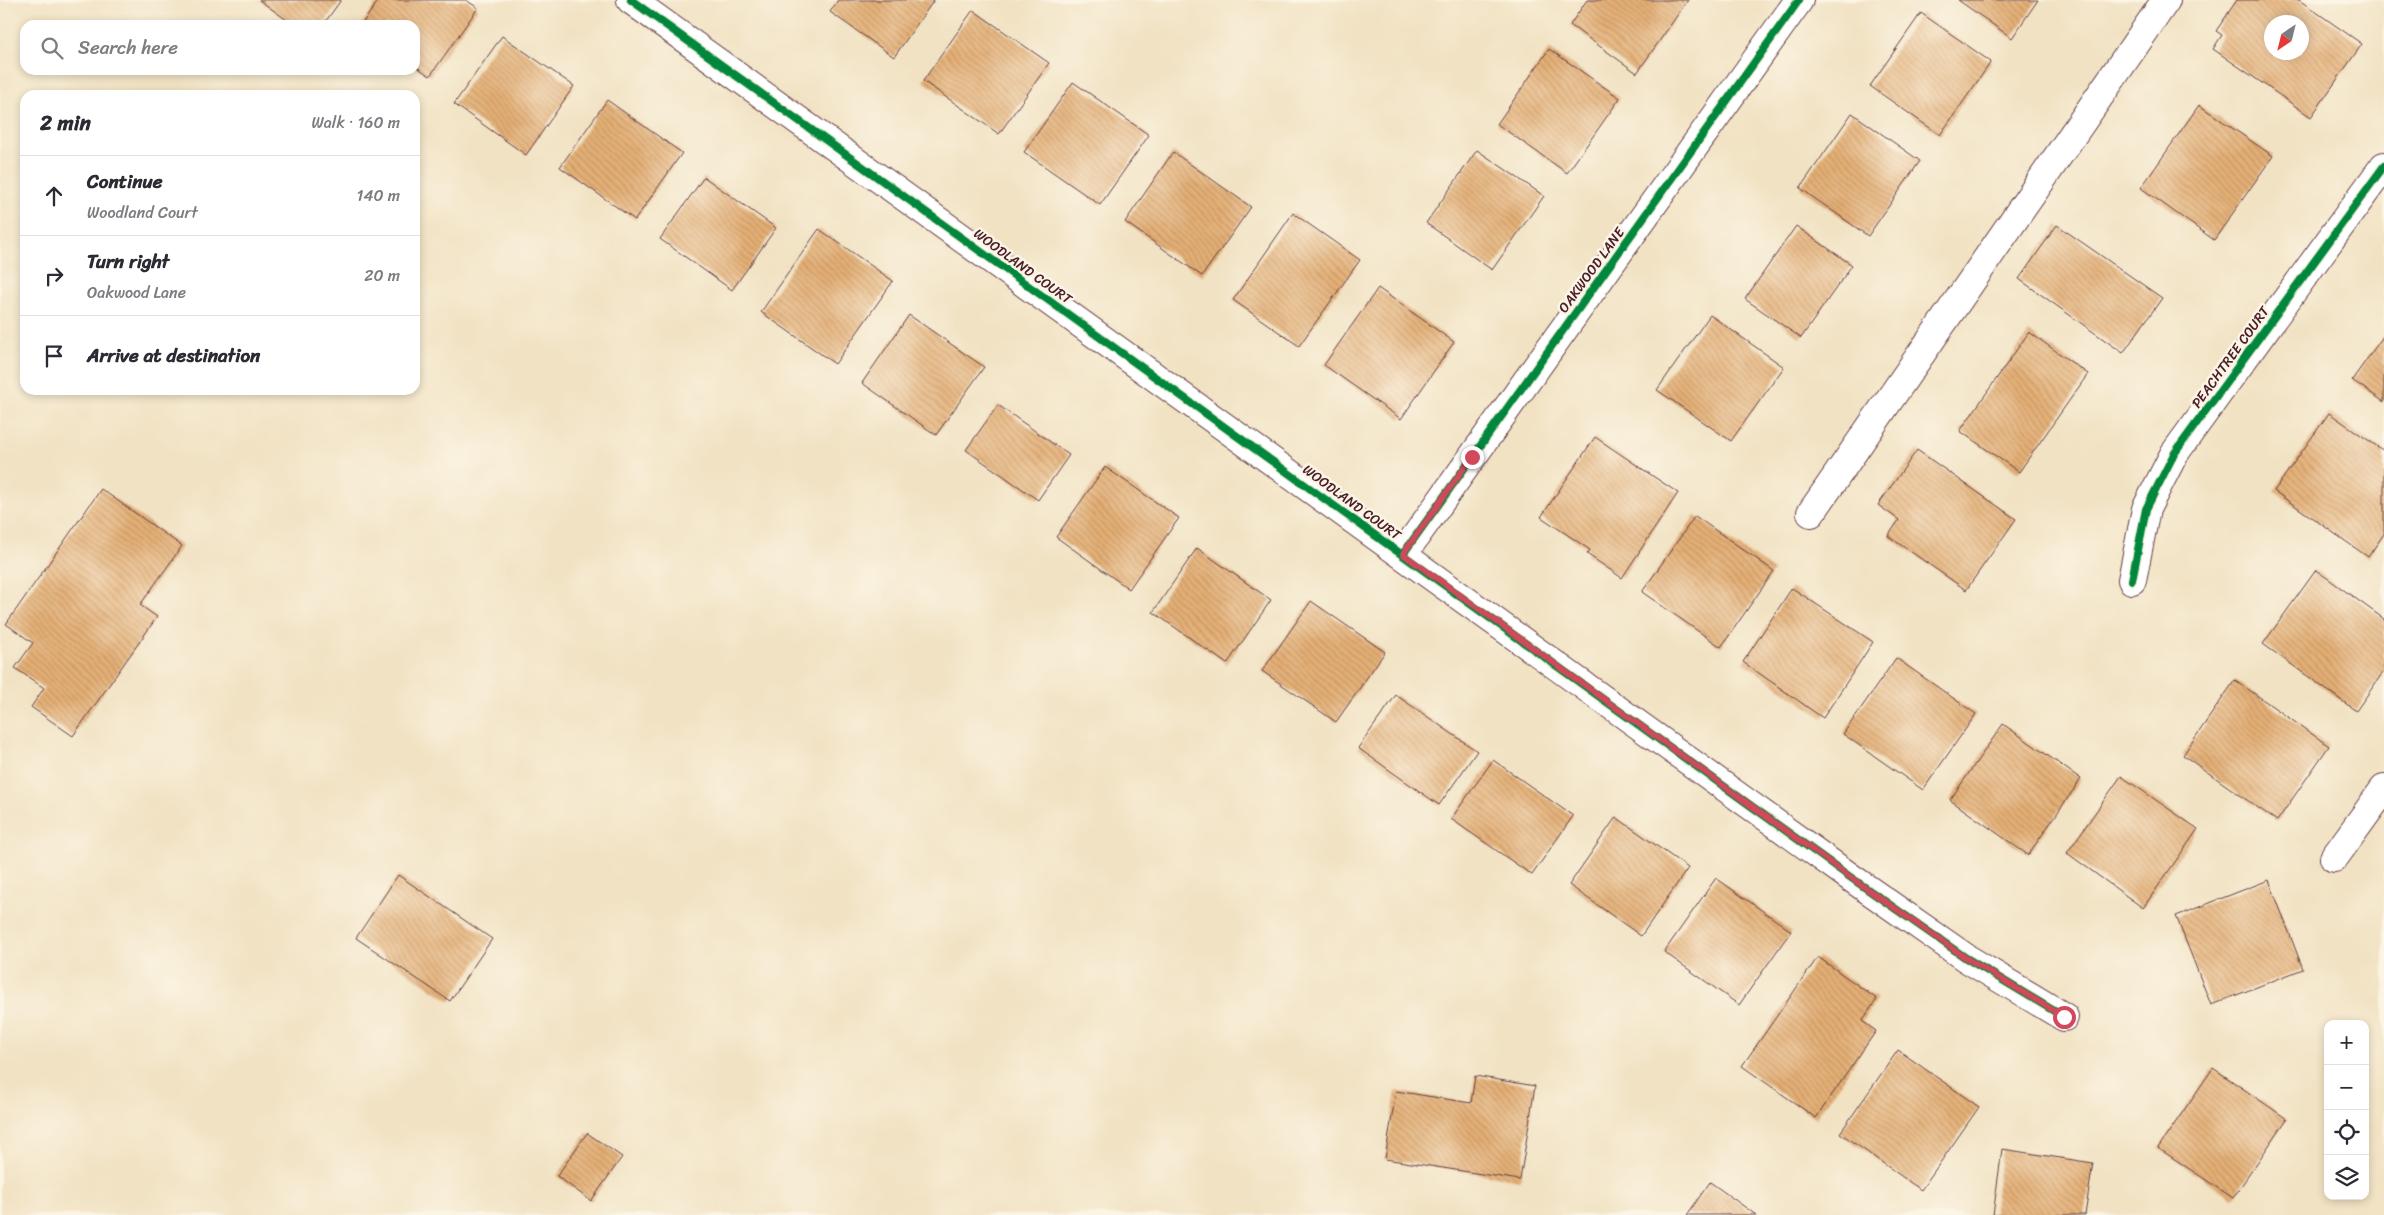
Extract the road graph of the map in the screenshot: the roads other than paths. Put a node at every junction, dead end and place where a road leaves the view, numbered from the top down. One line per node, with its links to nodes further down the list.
1 (631, 0): 6 (street, WOODLAND COURT)
2 (1799, 0): 6 (street, OAKWOOD LANE)
3 (2166, 0): 5 (street)
4 (2384, 166): 7 (street, PEACHTREE COURT)
5 (1811, 513)
6 (1403, 554): 10 (street, WOODLAND COURT)
7 (2132, 580)
8 (2384, 789): 9 (street)
9 (2334, 858)
10 (2064, 1017)

